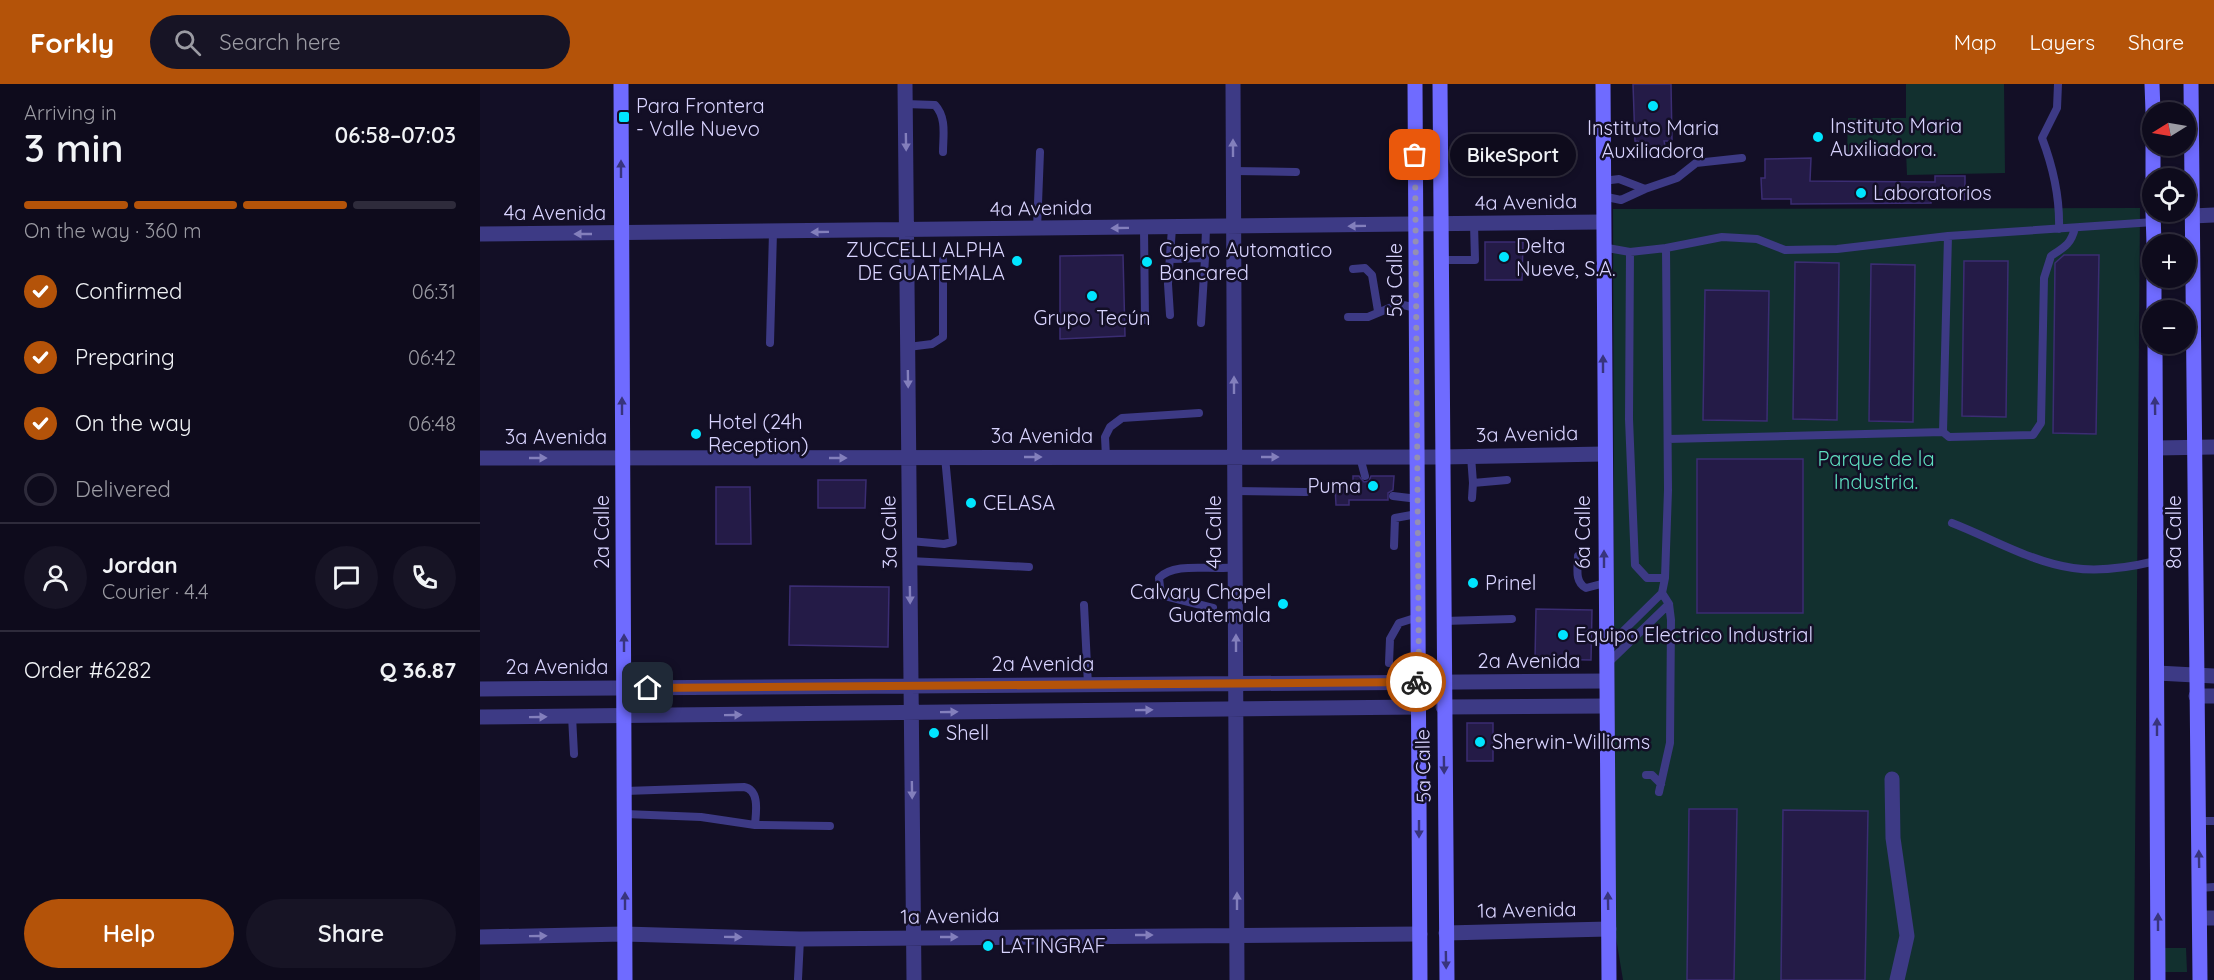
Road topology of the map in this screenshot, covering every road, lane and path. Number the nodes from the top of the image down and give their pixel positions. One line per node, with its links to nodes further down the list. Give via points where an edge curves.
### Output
1 (621, 84): 38 (main road, 2a Calle, one-way to 1)
2 (905, 84): 11 (street, 3a Calle)
3 (1233, 84): 16 (street, 4a Calle, one-way to 3)
4 (1415, 84): 26 (main road, 5a Calle)
5 (1440, 84): 27 (main road, 5a Calle)
6 (1603, 84): 18 (main road, 6a Calle)
7 (2058, 84): 34 (lane, via 2056,108 2042,138 2059,203)
8 (2152, 84): 10 (main road)
9 (2191, 84): 15 (main road, 8a Calle)
10 (2152, 102)
11 (905, 104): 12 (lane, via 935,105 941,111); 35 (street, 3a Calle, one-way to 35)
12 (943, 152)
13 (1040, 152): 33 (lane)
14 (1742, 158): 19 (lane, via 1696,163 1677,178)
15 (2192, 168)
16 (1233, 171): 17 (lane); 28 (street, 4a Calle)
17 (1296, 172)
18 (1602, 189): 19 (lane, via 1619,179); 19 (lane, via 1621,200); 23 (main road, 6a Calle)
19 (1645, 189)
20 (2214, 215): 21 (street)
21 (2196, 216)
22 (2142, 219): 32 (lane)
23 (1602, 222): 25 (street, 4a Avenida); 40 (main road, 6a Calle)
24 (2192, 222): 60 (main road, 8a Calle)
25 (1474, 224): 27 (street, 4a Avenida); 46 (lane, via 1475,260)
26 (1416, 225): 27 (street, 4a Avenida); 28 (street, 4a Avenida, one-way to 28); 48 (main road, 5a Calle)
27 (1441, 225): 46 (main road, 5a Calle)
28 (1233, 227): 31 (street, 4a Avenida); 67 (street, 4a Calle, one-way to 28)
29 (1144, 228): 30 (street, 4a Avenida); 33 (street, 4a Avenida, one-way to 33); 52 (lane)
30 (1172, 228): 31 (street, 4a Avenida); 44 (lane)
31 (1206, 228): 43 (lane)
32 (2075, 228): 34 (lane); 58 (lane, via 2067,248 2051,256 2044,278 2038,429 2033,435 1971,438 1949,437)
33 (1037, 229): 35 (street, 4a Avenida)
34 (2059, 229): 39 (lane)
35 (906, 231): 36 (street, 4a Avenida, one-way to 36); 55 (street, 3a Calle)
36 (773, 232): 38 (street, 4a Avenida); 54 (lane)
37 (480, 234): 38 (street, 4a Avenida, one-way to 37)
38 (621, 234): 72 (main road, 2a Calle, one-way to 38)
39 (1948, 236): 41 (lane, via 1837,249 1785,250 1757,239 1722,237); 58 (lane)
40 (1602, 247): 42 (lane); 63 (main road, 6a Calle, one-way to 40)
41 (1666, 248): 42 (lane); 59 (lane)
42 (1630, 252): 90 (lane, via 1629,419 1635,565 1647,578)
43 (1205, 258): 44 (lane); 53 (lane)
44 (1172, 259): 50 (lane, via 1168,284)
45 (943, 260): 55 (lane, via 943,337 932,345)
46 (1441, 260): 70 (main road, 5a Calle)
47 (1353, 268): 49 (lane, via 1365,268 1372,275)
48 (1416, 308): 49 (lane, via 1400,304); 69 (main road, 5a Calle)
49 (1378, 311): 51 (lane, via 1368,317)
50 (1170, 315)
51 (1348, 317)
52 (1145, 320)
53 (1201, 323)
54 (770, 343)
55 (908, 347): 73 (street, 3a Calle, one-way to 73)
56 (2155, 354): 62 (main road, 8a Calle, one-way to 56)
57 (1199, 413): 66 (lane, via 1122,418 1105,437)
58 (1943, 432): 59 (lane)
59 (1668, 439): 90 (lane)
60 (2194, 447): 61 (street); 62 (street); 103 (main road, 8a Calle)
61 (2214, 447)
62 (2156, 448): 87 (main road, 8a Calle)
63 (1604, 454): 64 (street, 3a Avenida); 91 (main road, 6a Calle, one-way to 63)
64 (1471, 456): 70 (street, 3a Avenida); 76 (lane)
65 (945, 457): 66 (street, 3a Avenida, one-way to 66); 73 (street, 3a Avenida); 83 (lane, via 953,542)
66 (1106, 457): 67 (street, 3a Avenida)
67 (1234, 457): 68 (street, 3a Avenida, one-way to 68); 77 (street, 4a Calle)
68 (1360, 457): 69 (street, 3a Avenida); 74 (lane)
69 (1417, 457): 70 (street, 3a Avenida); 81 (main road, 5a Calle)
70 (1442, 457): 98 (main road, 5a Calle)
71 (480, 458): 72 (street, 3a Avenida, one-way to 72)
72 (623, 458): 73 (street, 3a Avenida, one-way to 73); 111 (main road, 2a Calle, one-way to 72)
73 (909, 458): 83 (street, 3a Calle)
74 (1365, 476)
75 (1507, 480): 76 (lane)
76 (1473, 483): 80 (lane)
77 (1235, 491): 78 (lane); 89 (street, 4a Calle)
78 (1306, 492)
79 (1394, 496): 81 (lane)
80 (1472, 498)
81 (1417, 507): 84 (lane, via 1395,518); 96 (main road, 5a Calle)
82 (1952, 523): 87 (lane, via 2012,549 2074,568 2133,566)
83 (910, 542): 86 (street, 3a Calle)
84 (1394, 546)
85 (1578, 556): 91 (lane, via 1581,585 1586,588)
86 (910, 561): 88 (lane); 110 (street, 3a Calle, one-way to 110)
87 (2156, 561): 102 (main road, 8a Calle)
88 (1029, 567)
89 (1235, 567): 95 (lane, via 1174,570 1159,578 1161,595); 108 (street, 4a Calle, one-way to 89)
90 (1665, 578): 92 (lane)
91 (1605, 584): 99 (main road, 6a Calle)
92 (1662, 593): 93 (lane); 99 (lane)
93 (1669, 604): 101 (lane); 124 (lane, via 1670,743 1660,788 1652,775)
94 (1084, 605): 109 (lane)
95 (1213, 608)
96 (1418, 617): 100 (lane, via 1398,623 1390,639); 106 (main road, 5a Calle)
97 (1512, 619): 98 (lane)
98 (1443, 621): 107 (main road, 5a Calle)
99 (1605, 649): 101 (main road, 6a Calle)
100 (1389, 663)
101 (1605, 665): 105 (main road, 6a Calle)
102 (2157, 673): 103 (street); 150 (main road, 8a Calle, one-way to 102)
103 (2196, 676): 104 (street); 113 (main road, 8a Calle)
104 (2214, 676)
105 (1606, 681): 107 (street, 2a Avenida); 115 (main road, 6a Calle)
106 (1419, 682): 107 (street, 2a Avenida); 108 (street, 2a Avenida); 116 (main road, 5a Calle)
107 (1443, 682): 117 (main road, 5a Calle)
108 (1236, 684): 109 (street, 2a Avenida); 118 (street, 4a Calle)
109 (1088, 685): 110 (street, 2a Avenida)
110 (911, 686): 111 (street, 2a Avenida); 119 (street, 3a Calle)
111 (624, 688): 112 (street, 2a Avenida); 121 (main road, 2a Calle)
112 (480, 689)
113 (2196, 696): 114 (street); 128 (main road, 8a Calle)
114 (2214, 696)
115 (1606, 706): 117 (street); 134 (main road, 6a Calle, one-way to 115)
116 (1419, 707): 118 (street); 137 (main road, 5a Calle, one-way to 137)
117 (1443, 707): 135 (main road, 5a Calle, one-way to 135)
118 (1236, 709): 119 (street, one-way to 118); 138 (street, 4a Calle, one-way to 118)
119 (912, 713): 121 (street, one-way to 119); 140 (street, 3a Calle, one-way to 140)
120 (572, 716): 121 (street); 122 (street, one-way to 120); 123 (lane)
121 (624, 716): 126 (main road, 2a Calle)
122 (480, 717)
123 (574, 754)
124 (1646, 776)
125 (1892, 779): 149 (street, via 1893,838 1907,936)
126 (625, 791): 127 (main road, 2a Calle); 130 (lane, via 749,788 757,809)
127 (625, 814): 130 (lane, via 701,817); 136 (main road, 2a Calle, one-way to 127)
128 (2198, 820): 129 (lane); 132 (main road, 8a Calle, one-way to 128)
129 (2214, 821)
130 (755, 825): 131 (lane)
131 (830, 826)
132 (2207, 888): 133 (main road, 8a Calle)
133 (2207, 918): 151 (main road, 8a Calle)
134 (1609, 929): 135 (street, 1a Avenida); 148 (main road, 6a Calle)
135 (1446, 933): 147 (main road, 5a Calle, one-way to 147)
136 (624, 934): 139 (street, 1a Avenida, one-way to 136); 141 (street, 1a Avenida, one-way to 141); 143 (main road, 2a Calle)
137 (1420, 934): 138 (street, 1a Avenida); 146 (main road, 5a Calle)
138 (1237, 935): 140 (street, 1a Avenida, one-way to 138); 145 (street, 4a Calle)
139 (480, 937)
140 (914, 938): 141 (street, 1a Avenida); 144 (street, 3a Calle)
141 (800, 939): 142 (lane)
142 (798, 979)
143 (625, 980)
144 (914, 980)
145 (1237, 980)
146 (1420, 980)
147 (1447, 980)
148 (1609, 980)
149 (1897, 980)
150 (2158, 980)
151 (2200, 980)

